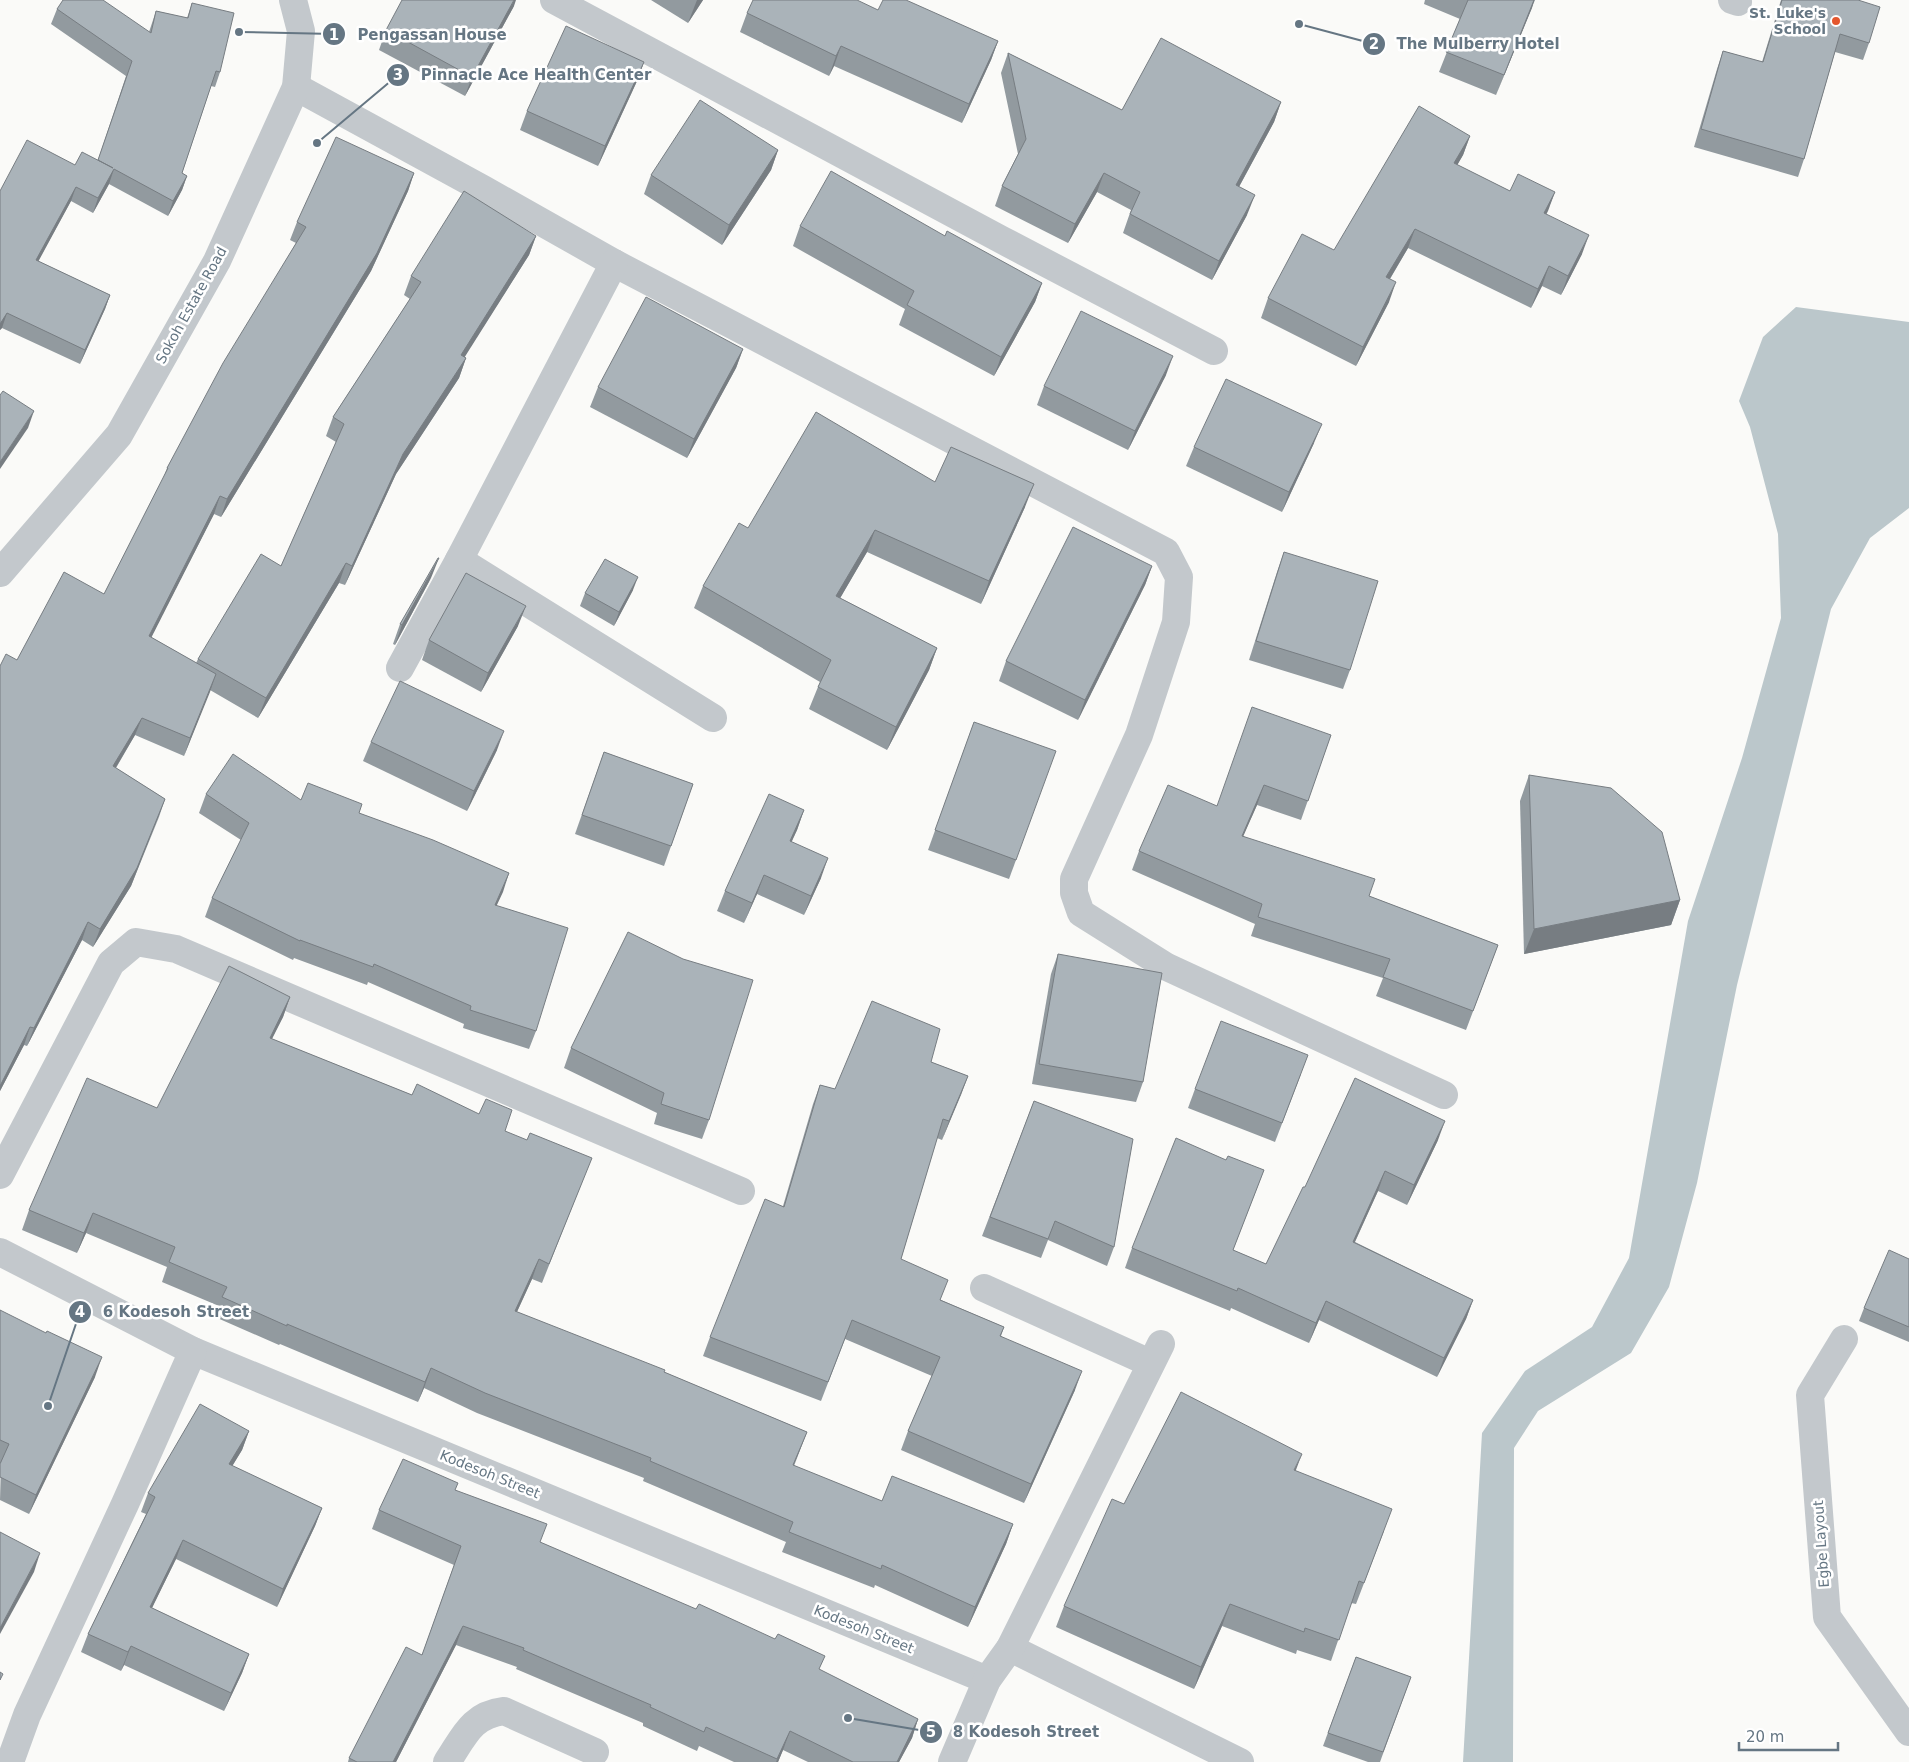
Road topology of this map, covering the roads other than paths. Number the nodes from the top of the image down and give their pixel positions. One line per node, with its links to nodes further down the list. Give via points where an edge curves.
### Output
1 (293, 0): 3 (street, Sokoh Estate Road, via 301,31)
2 (554, 0): 5 (street)
3 (296, 87): 4 (street); 7 (street, Sokoh Estate Road, via 217,261 119,435)
4 (614, 263): 6 (street); 10 (street, via 1166,552 1179,577 1176,622 1139,735 1074,879 1074,893 1081,913 1167,967)
5 (1214, 351)
6 (459, 560): 8 (street); 9 (street)
7 (0, 573)
8 (400, 668)
9 (713, 718)
10 (1444, 1095)
11 (0, 1175): 12 (street, via 111,964 136,942 176,949)
12 (741, 1191)
13 (0, 1252): 16 (street, Kodesoh Street)
14 (984, 1288): 17 (street, via 1156,1354)
15 (1844, 1339): 19 (street, Egbe Layout, via 1810,1395 1827,1618)
16 (193, 1351): 18 (street, Kodesoh Street); 21 (street, via 27,1715)
17 (1010, 1648): 18 (street); 24 (street)
18 (987, 1680): 23 (street)
19 (1909, 1732)
20 (595, 1752): 22 (street, via 504,1711 491,1712 474,1722)
21 (10, 1762)
22 (447, 1762)
23 (952, 1762)
24 (1240, 1762)

